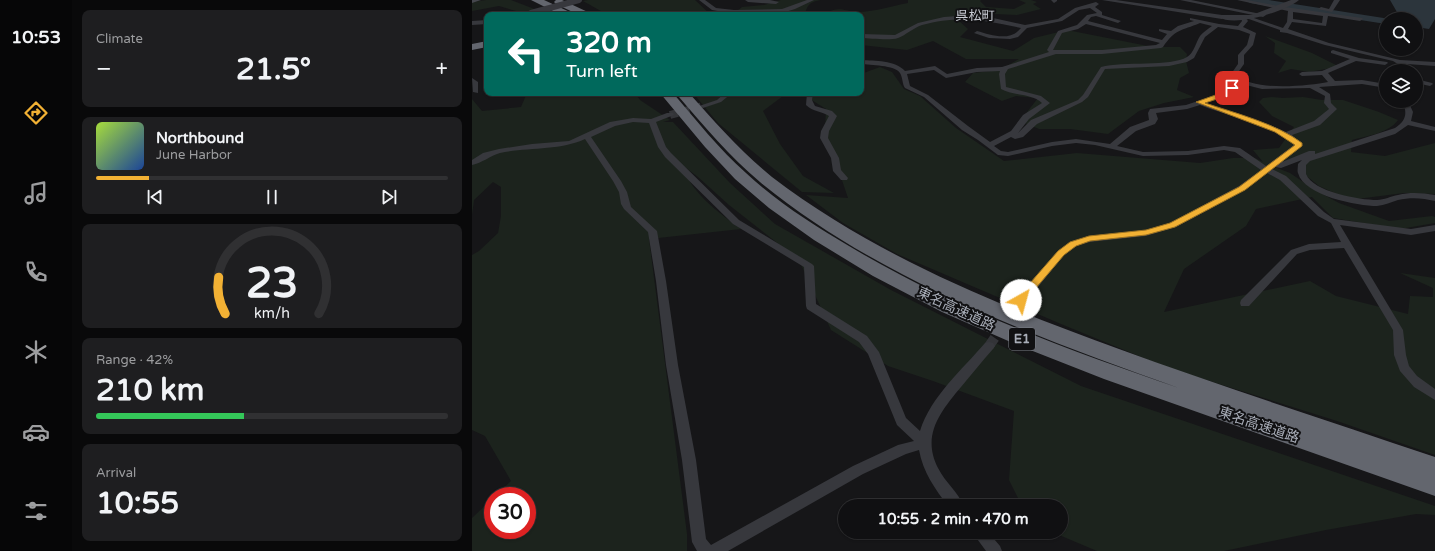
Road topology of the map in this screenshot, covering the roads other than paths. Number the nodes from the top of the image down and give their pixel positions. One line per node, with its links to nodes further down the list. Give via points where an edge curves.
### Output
1 (477, 0): 15 (main road)
2 (524, 0): 21 (highway)
3 (536, 0): 22 (highway)
4 (554, 0): 23 (highway)
5 (579, 0): 20 (street, bridge)
6 (702, 0): 24 (street)
7 (748, 0): 16 (street)
8 (811, 0): 24 (street, via 782,11)
9 (1104, 0): 17 (street); 19 (street)
10 (1183, 0): 27 (street)
11 (1240, 0): 18 (street)
12 (1261, 0): 18 (street)
13 (1296, 0): 18 (street)
14 (1337, 0): 18 (street, via 1330,11)
15 (472, 1)
16 (776, 2)
17 (1092, 6): 26 (street, via 1100,12); 38 (street, via 1077,9 1060,20)
18 (1284, 6): 25 (street); 27 (street); 31 (street)
19 (1183, 11): 28 (street); 33 (street, via 1185,16)
20 (535, 12)
21 (543, 12)
22 (562, 12)
23 (580, 12)
24 (715, 12)
25 (1326, 14): 30 (street); 31 (street, via 1324,24)
26 (1098, 15): 32 (street); 35 (street, via 1089,16)
27 (1263, 15): 29 (street)
28 (1222, 17): 29 (street)
29 (1246, 18): 39 (street); 41 (street)
30 (1360, 19)
31 (1290, 20): 41 (street)
32 (1118, 21)
33 (1199, 21): 37 (street); 43 (street, via 1180,27)
34 (484, 22): 36 (street)
35 (1085, 22): 45 (street); 50 (street, via 1077,28 1060,32 1050,50)
36 (472, 23)
37 (1217, 25): 39 (street); 82 (street, via 1203,36 1188,60 1103,68 1086,96 1080,101 1034,122 1018,136)
38 (1025, 28): 42 (street, via 1007,38); 44 (street, via 972,17 920,24 896,37)
39 (1240, 28): 62 (street, via 1253,33 1250,45 1241,55 1241,64 1234,74)
40 (1161, 30): 43 (street)
41 (1284, 30): 51 (street, via 1282,31 1305,43); 53 (street)
42 (977, 33)
43 (1173, 34): 45 (street)
44 (864, 36)
45 (1164, 42): 50 (street, via 1156,48)
46 (472, 43): 47 (highway)
47 (484, 43)
48 (484, 44): 49 (highway)
49 (472, 46)
50 (1054, 53): 57 (street)
51 (1354, 59): 53 (street); 59 (street)
52 (864, 62): 54 (street)
53 (1400, 63): 55 (street)
54 (877, 64): 56 (street); 58 (street, via 897,68)
55 (1435, 64)
56 (864, 69)
57 (1004, 69): 58 (street, via 977,70 946,76 935,68); 82 (street, via 1003,88 1010,92 1041,98 1046,103 1026,117)
58 (904, 73): 85 (street, via 907,87 926,96)
59 (1324, 73): 60 (street); 64 (street)
60 (1302, 74)
61 (472, 80): 68 (street)
62 (1240, 82): 67 (street, via 1260,87); 74 (street, via 1224,94)
63 (1423, 82): 65 (street)
64 (1333, 83): 66 (street, via 1362,82); 67 (street)
65 (1430, 84)
66 (1379, 85)
67 (1313, 87): 81 (street, via 1328,95 1328,103 1333,109 1318,123)
68 (476, 92)
69 (662, 96): 77 (highway)
70 (668, 96): 77 (highway, 東名高速道路 / E1)
71 (685, 96): 99 (highway, 東名高速道路 / E1, via 719,134 766,179 851,237 914,272 1005,314 1140,366)
72 (725, 96): 75 (street)
73 (809, 96): 89 (street, via 810,105 833,116 824,138 835,158 837,171)
74 (1199, 102): 81 (street); 86 (street, via 1183,108 1153,111 1152,122 1133,130)
75 (703, 106)
76 (1409, 108): 79 (street)
77 (678, 115): 78 (street); 100 (highway, 東名高速道路 / E1, via 740,176 775,205 880,272 949,307 1027,341 1111,373)
78 (652, 121): 83 (street, via 633,120 613,124); 98 (street, via 668,155 736,222 809,266 812,306 863,339 873,352 901,421)
79 (1407, 122): 80 (street); 84 (street, via 1392,132)
80 (1435, 129)
81 (1285, 135): 88 (street, via 1299,145)
82 (1009, 136): 85 (street)
83 (587, 137): 87 (street, via 570,143 499,151); 103 (street, via 617,181 624,204 652,232 689,460 699,542)
84 (1353, 144): 88 (street, via 1345,142); 90 (street, via 1307,159 1301,168 1304,178 1323,191 1352,200 1378,203 1407,196)
85 (990, 146): 86 (street, via 1005,154 1070,141)
86 (1111, 147): 88 (street, via 1149,154 1228,148 1240,152)
87 (472, 163)
88 (1267, 170): 91 (street, via 1283,178 1324,217); 94 (street, via 1242,188 1172,225 1146,233 1089,238 1073,244 1061,253)
89 (844, 178)
90 (1435, 198)
91 (1336, 222): 92 (street, via 1411,232); 93 (street, via 1335,225)
92 (1435, 228)
93 (1347, 245): 95 (street, via 1309,248 1294,252); 97 (street, via 1398,330 1402,363 1414,379)
94 (1021, 300)
95 (1245, 303)
96 (989, 346): 98 (street, via 932,414)
97 (1435, 395)
98 (924, 443): 101 (street, via 931,470); 104 (street, via 903,449 858,470)
99 (1435, 467)
100 (1435, 485)
101 (951, 499)
102 (985, 539): 105 (street)
103 (707, 551)
104 (714, 551)
105 (995, 551)

